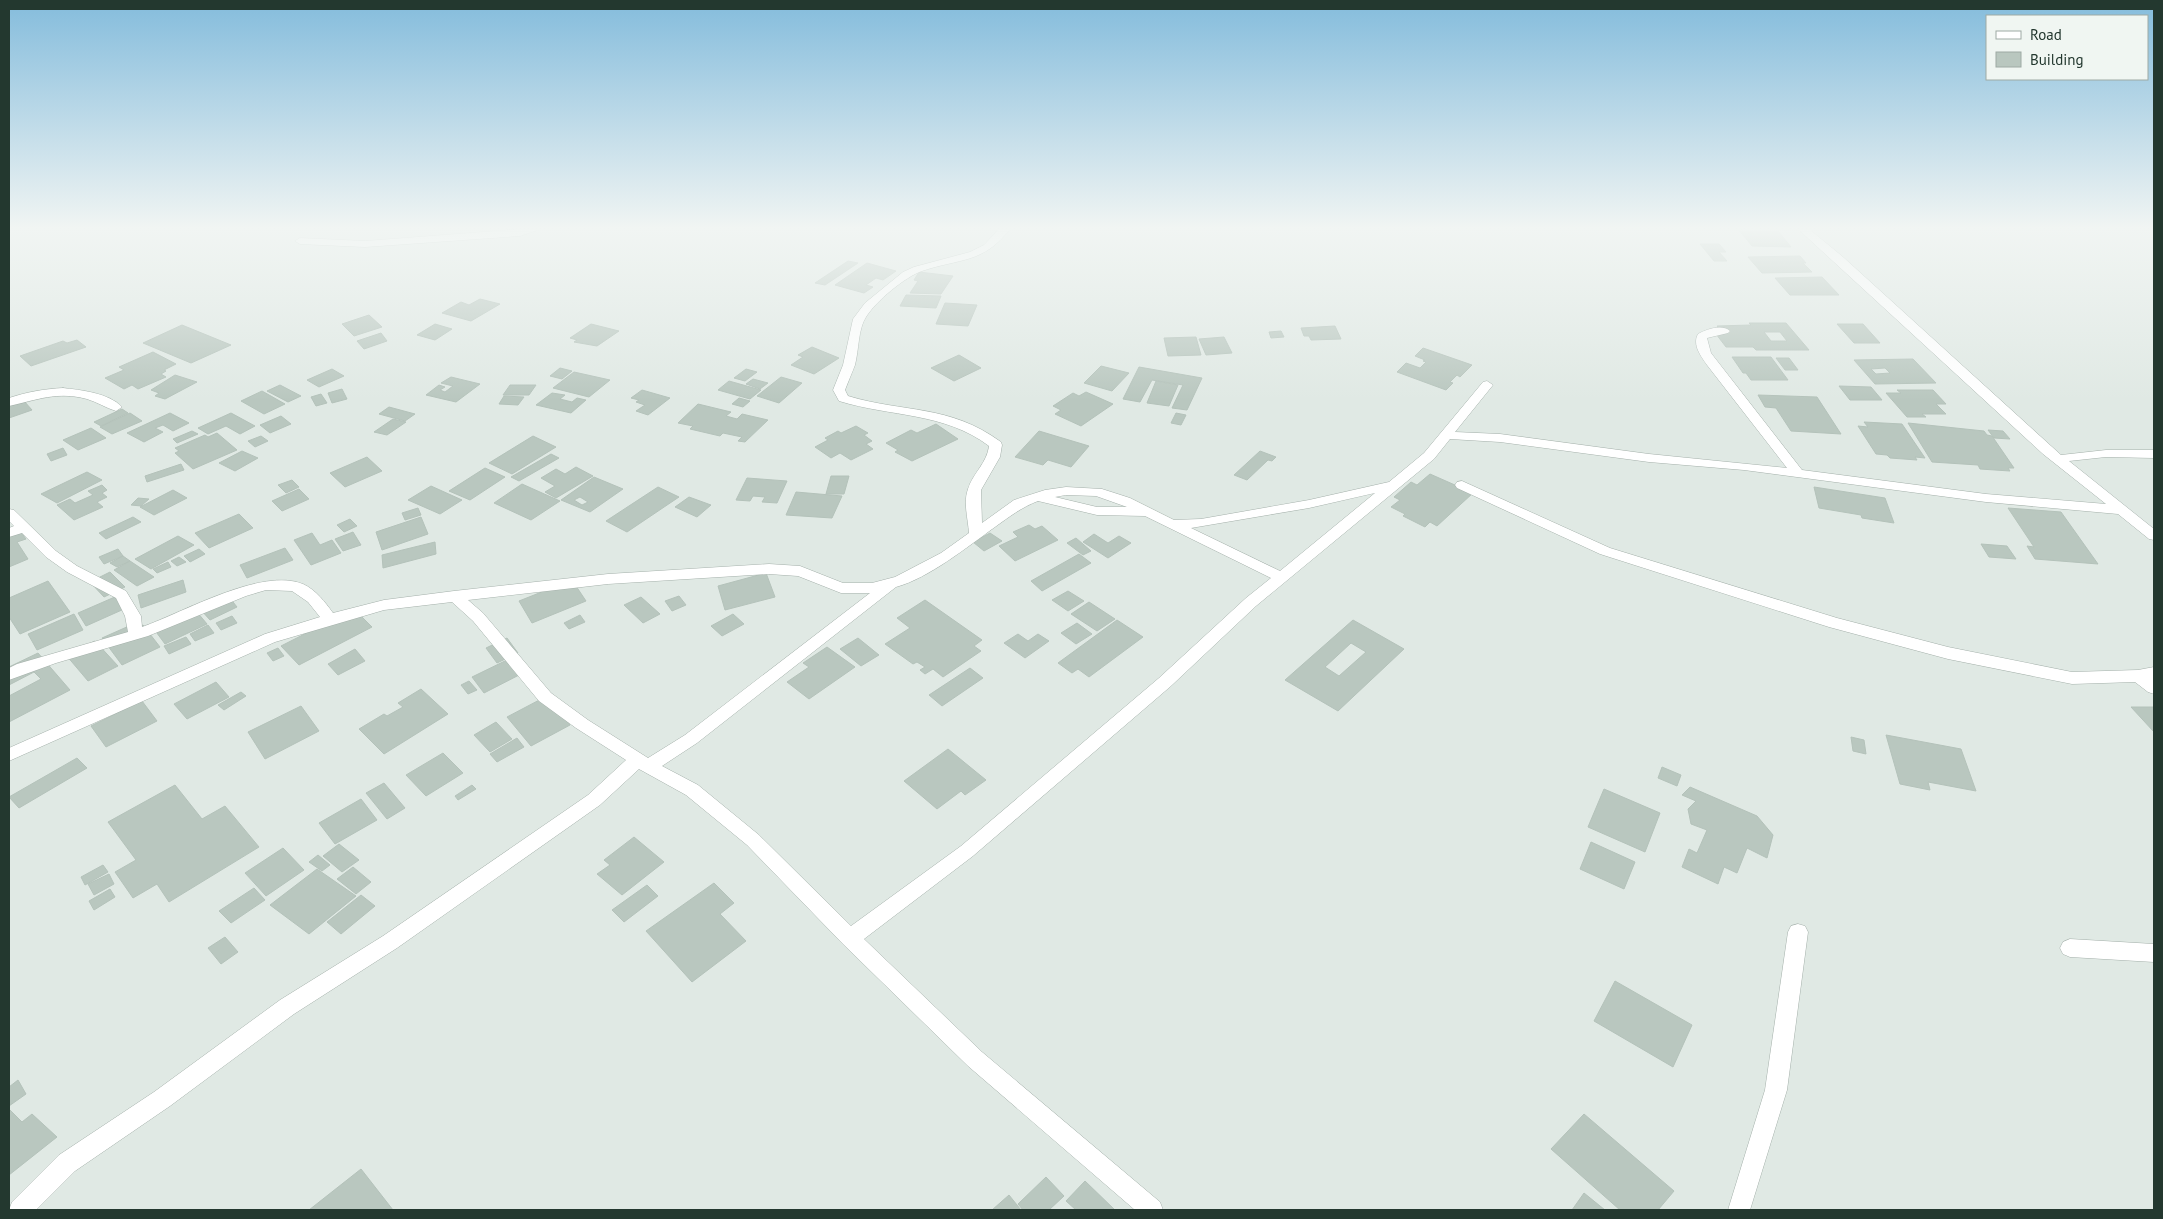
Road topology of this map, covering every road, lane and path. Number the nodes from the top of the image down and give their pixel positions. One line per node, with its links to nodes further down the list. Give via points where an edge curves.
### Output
1 (892, 286): 18 (street, via 869,305 859,319 849,366 839,390 843,398 856,403 936,416 970,428 996,446 996,455 974,490)
2 (1868, 286): 9 (street)
3 (1724, 331): 10 (street, via 1702,336 1702,348)
4 (1487, 385): 7 (street)
5 (9, 402): 6 (street, via 33,394 69,392 106,401)
6 (116, 407)
7 (1445, 435): 10 (street, via 1500,438 1640,457); 12 (street, via 1429,456)
8 (2154, 454): 9 (street, via 2112,452)
9 (2058, 459): 13 (street)
10 (1798, 473): 13 (street, via 1986,498)
11 (1462, 485): 27 (street, via 1605,551 1834,623 1948,653 2072,678)
12 (1391, 486): 15 (street, via 1201,523); 20 (street)
13 (2122, 510): 19 (street)
14 (9, 513): 16 (street)
15 (1172, 524): 18 (street, via 1097,492 1066,491 1019,503); 20 (street)
16 (23, 528): 17 (street); 24 (street, via 72,569 121,595 133,616)
17 (9, 534)
18 (976, 534): 21 (street, via 946,556)
19 (2154, 536)
20 (1281, 577): 32 (street, via 1165,682 967,851)
21 (894, 583): 22 (street, via 872,588 841,588 800,571 769,569 608,579); 30 (street, via 691,739)
22 (454, 596): 23 (street, via 384,605); 30 (street, via 478,617 545,697)
23 (330, 619): 24 (street, via 306,592 290,585 262,586); 29 (street, via 270,638)
24 (136, 634): 26 (street, via 53,657)
25 (2154, 673): 27 (street)
26 (9, 674)
27 (2138, 676): 28 (street)
28 (2154, 688)
29 (9, 755)
30 (643, 762): 32 (street, via 692,790 753,840); 35 (street, via 587,806 390,942 287,1007 162,1099 67,1163)
31 (1798, 932): 37 (street, via 1776,1090)
32 (850, 938): 36 (street, via 981,1064)
33 (2070, 948): 34 (street)
34 (2154, 953)
35 (20, 1210)
36 (1152, 1210)
37 (1739, 1210)

